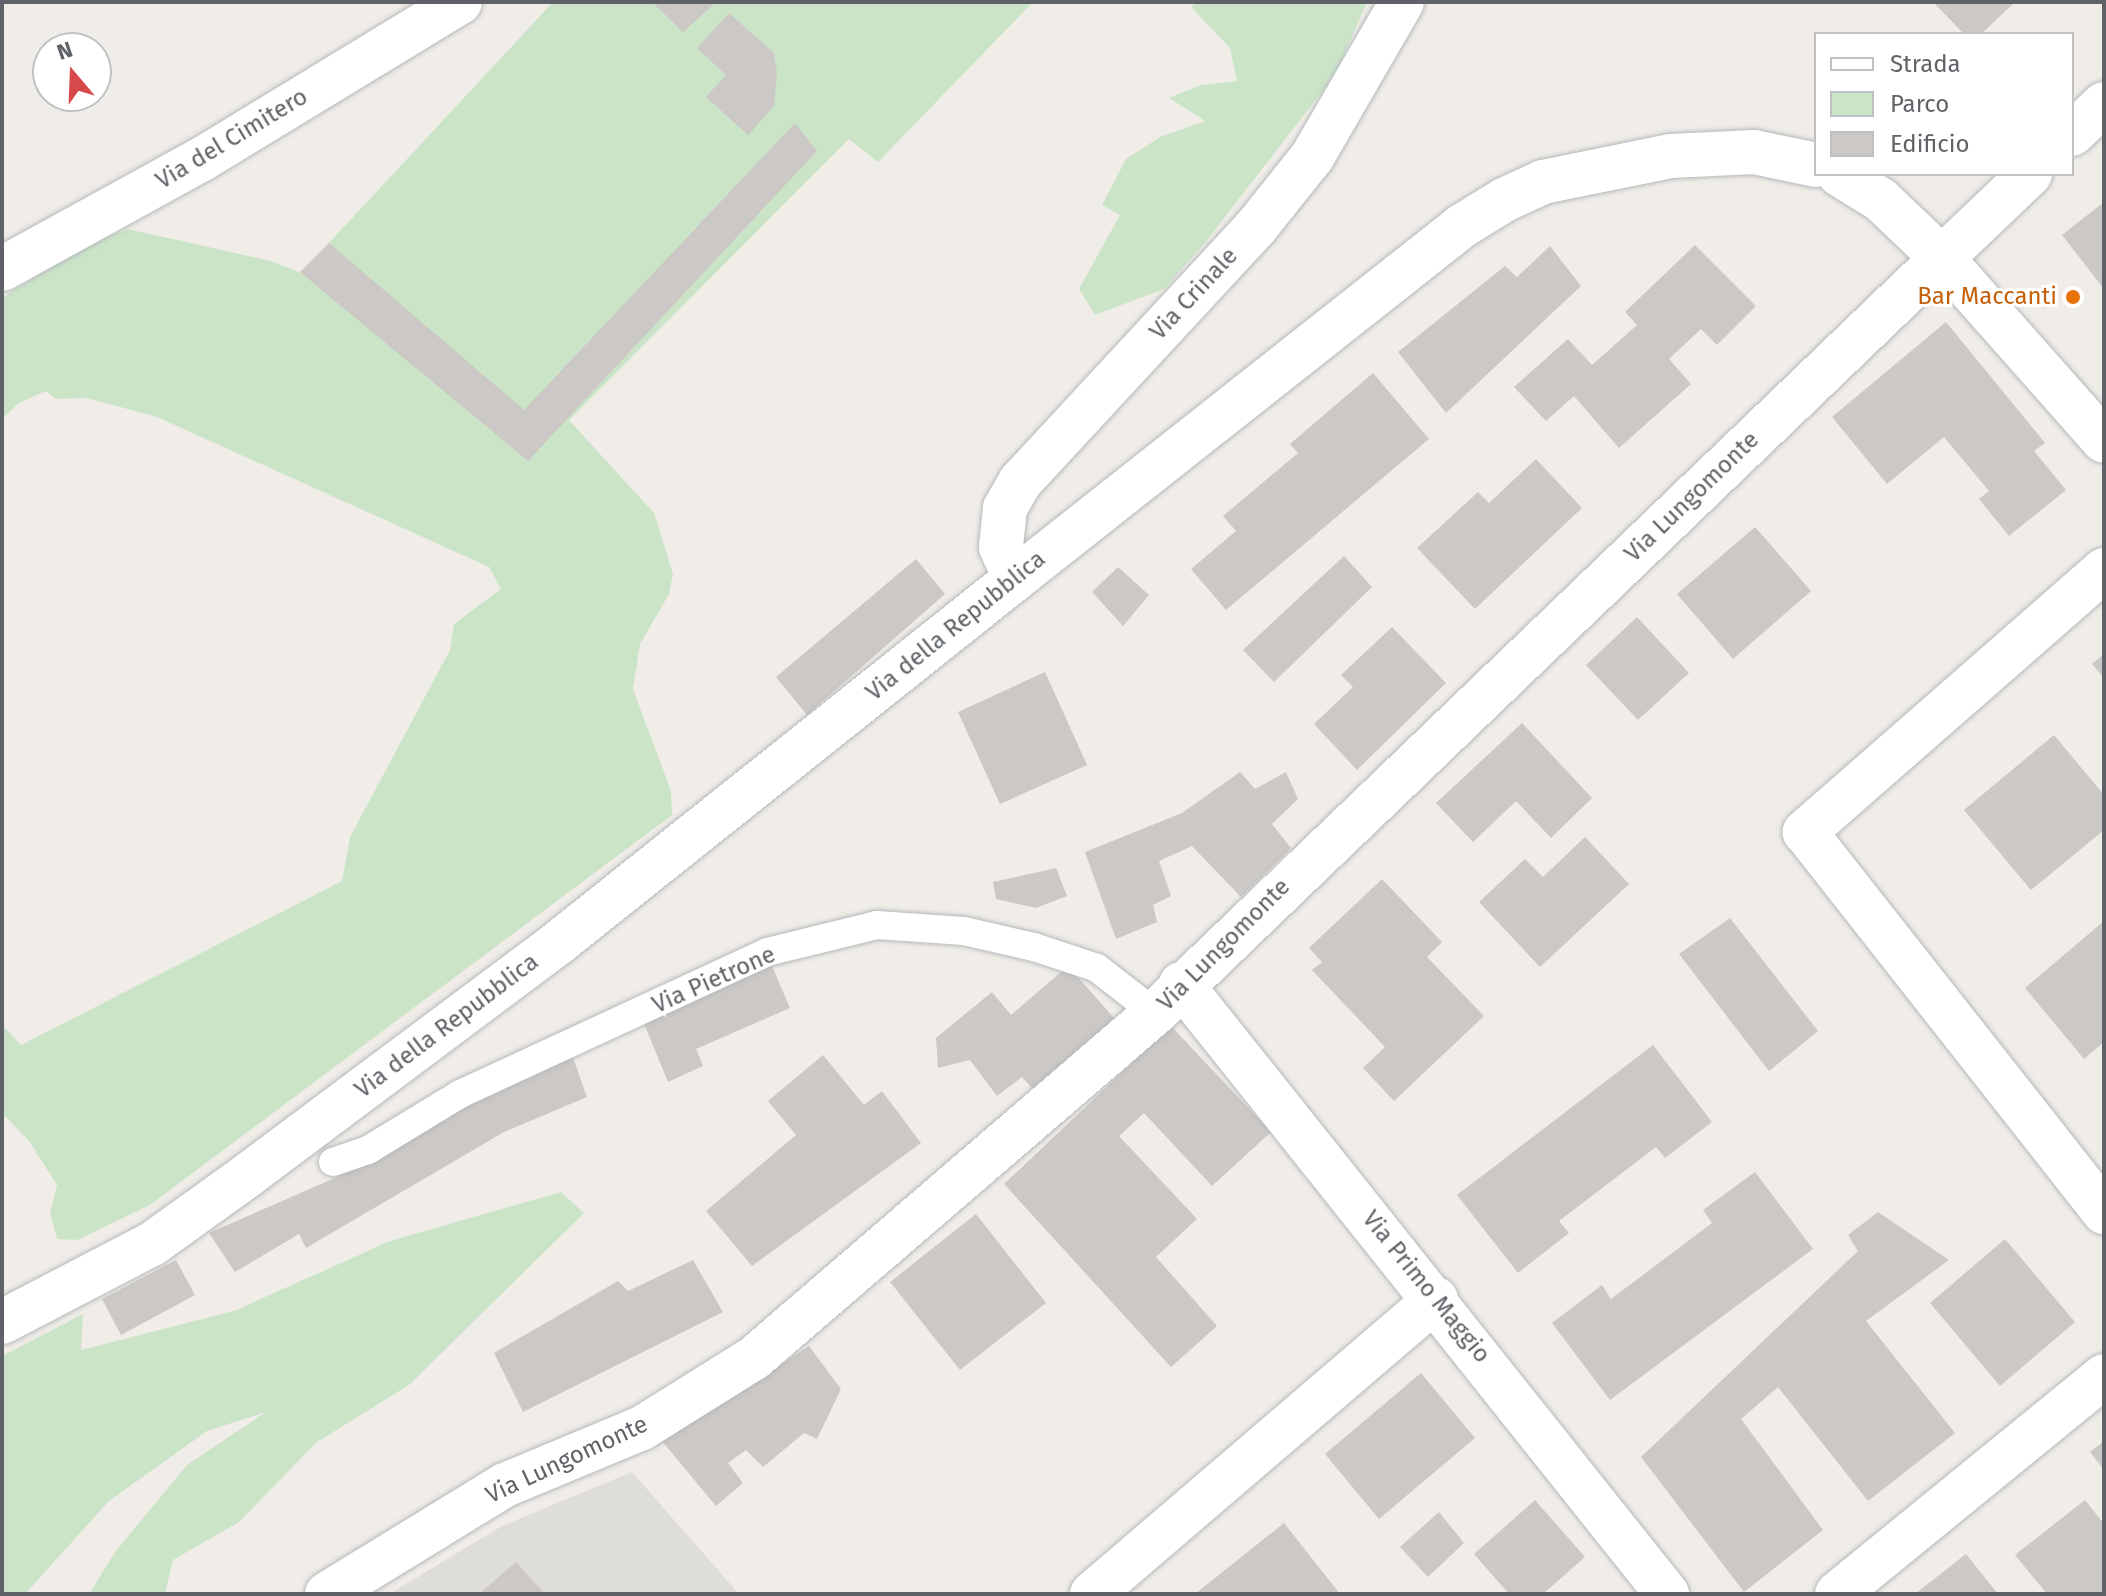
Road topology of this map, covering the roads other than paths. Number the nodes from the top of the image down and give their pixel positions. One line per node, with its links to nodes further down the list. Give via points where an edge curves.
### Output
1 (460, 2): 9 (street, Via del Cimitero, via 202,159)
2 (1402, 2): 12 (street, Via Crinale, via 1356,89 1276,203 1020,482 1005,508 1001,547)
3 (2104, 104): 4 (street)
4 (2074, 132)
5 (1814, 165): 12 (street, Via della Repubblica, via 1754,152 1671,156 1543,182 1504,200 1443,240)
6 (1842, 176): 8 (street, via 1881,200)
7 (2028, 176): 8 (street, Via Lungomonte)
8 (1942, 258): 10 (street); 13 (street, Via Lungomonte)
9 (2, 269)
10 (2104, 441)
11 (2104, 570): 15 (street, via 1805,832)
12 (1015, 579): 16 (street, Via della Repubblica, via 558,943)
13 (1168, 998): 14 (lane, Via Pietrone, via 1034,947 964,931 877,925 767,952 460,1094 368,1150); 18 (street, Via Primo Maggio); 21 (street, Via Lungomonte, via 754,1358 642,1428 505,1485)
14 (333, 1162)
15 (2104, 1212)
16 (152, 1244): 17 (street, Via della Repubblica); 19 (street, Via della Repubblica)
17 (2, 1288)
18 (1436, 1299): 22 (street); 23 (street, Via Primo Maggio)
19 (2, 1322)
20 (2104, 1376): 24 (street)
21 (327, 1594)
22 (1092, 1594)
23 (1667, 1594)
24 (1837, 1594)

